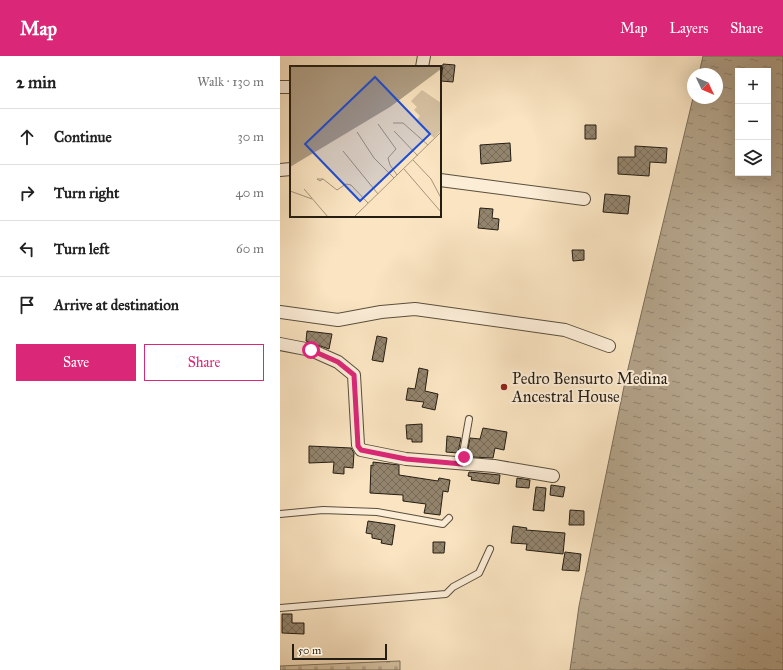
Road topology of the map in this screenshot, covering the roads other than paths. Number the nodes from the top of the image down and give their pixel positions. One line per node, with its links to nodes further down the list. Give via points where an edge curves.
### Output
1 (424, 56): 2 (street)
2 (422, 66)
3 (290, 169): 4 (street)
4 (280, 170)
5 (441, 180): 6 (street)
6 (584, 199)
7 (280, 312): 9 (street, via 338,320 415,309 565,330)
8 (280, 344): 11 (street, via 311,350 338,362 354,375 358,446 361,450 406,459)
9 (609, 346)
10 (470, 419): 11 (lane)
11 (462, 464): 12 (street, via 494,466)
12 (553, 476)
13 (280, 514): 14 (lane, via 323,510 377,512 443,524)
14 (449, 518)
15 (490, 549): 16 (lane, via 479,573 453,587 446,594)
16 (280, 608)

